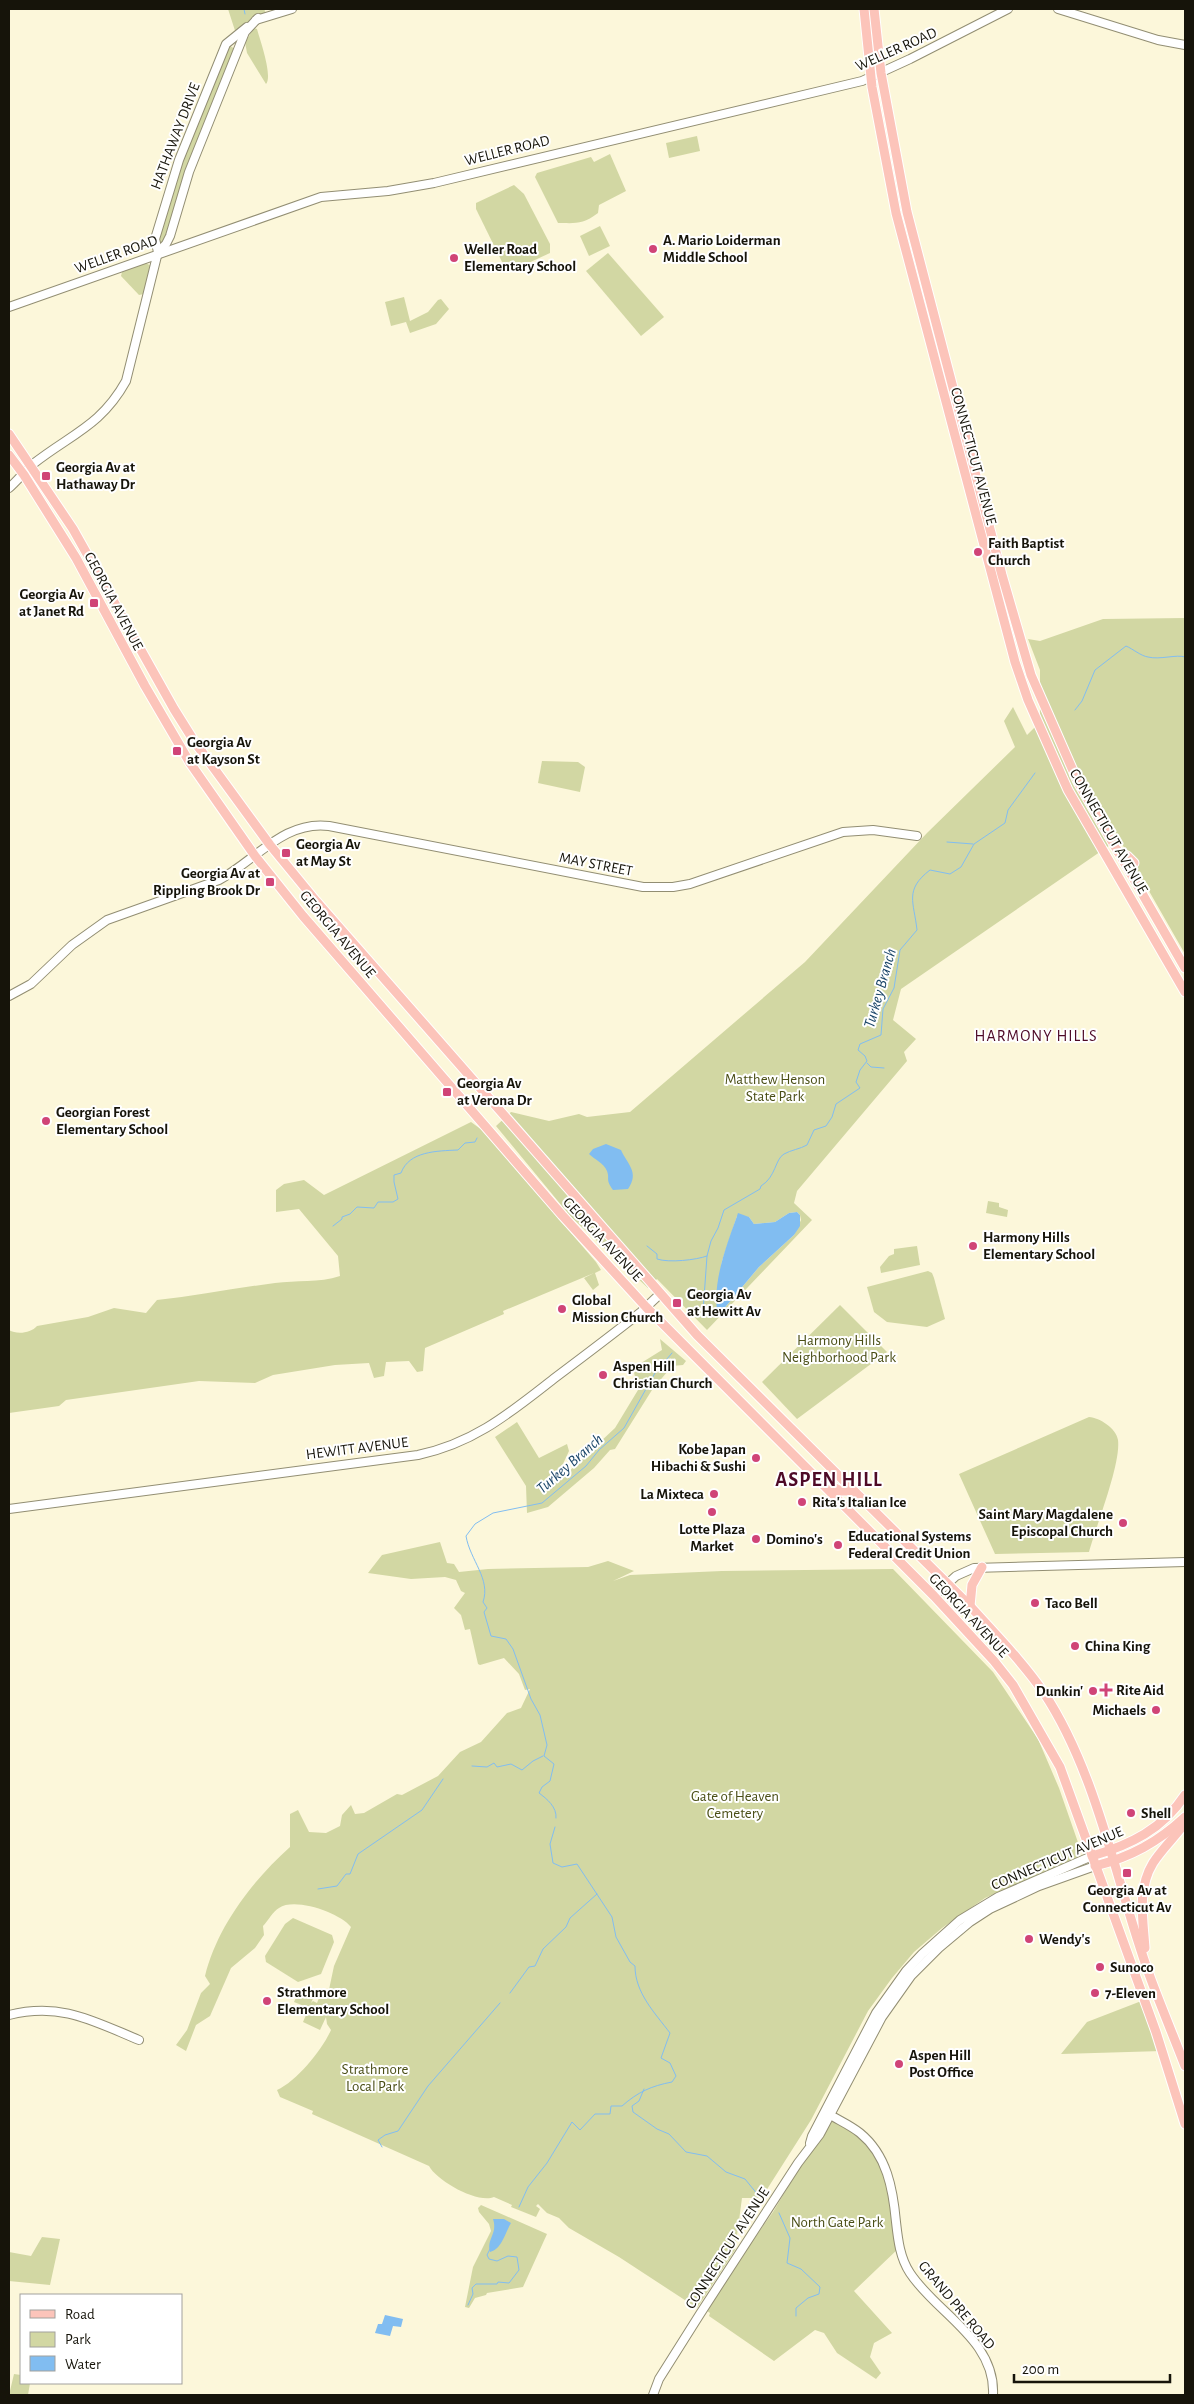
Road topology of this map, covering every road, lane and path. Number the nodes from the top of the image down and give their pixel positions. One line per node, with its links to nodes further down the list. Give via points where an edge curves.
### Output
1 (292, 9): 6 (street)
2 (864, 9): 9 (main road, CONNECTICUT AVENUE)
3 (874, 9): 8 (main road, CONNECTICUT AVENUE)
4 (1008, 9): 8 (street, WELLER ROAD)
5 (1058, 9): 7 (street, via 1158,40)
6 (258, 18): 10 (street, HATHAWAY DRIVE, via 246,32 240,46 186,181 170,236); 10 (street, HATHAWAY DRIVE, via 226,44 168,190 155,239)
7 (1185, 45)
8 (881, 73): 9 (street, WELLER ROAD); 19 (main road, CONNECTICUT AVENUE, via 906,212 1010,604 1041,700 1078,782)
9 (871, 77): 10 (street, WELLER ROAD, via 434,183 321,197); 23 (main road, CONNECTICUT AVENUE, via 896,213 1015,662 1028,700 1068,790)
10 (158, 252): 11 (street, WELLER ROAD); 14 (street, HATHAWAY DRIVE, via 126,380 117,396 98,419)
11 (9, 306)
12 (9, 434): 14 (main road, GEORGIA AVENUE)
13 (9, 455): 15 (main road, GEORGIA AVENUE)
14 (31, 466): 15 (street, HATHAWAY DRIVE); 18 (main road, GEORGIA AVENUE, via 73,528 174,709)
15 (24, 475): 16 (street, HATHAWAY DRIVE); 20 (main road, GEORGIA AVENUE, via 76,558 190,763)
16 (9, 488)
17 (917, 836): 18 (street, MAY STREET, via 873,830 843,832 673,887 643,887 319,825 302,826)
18 (270, 845): 20 (street, MAY STREET); 27 (main road, GEORGIA AVENUE)
19 (1116, 849): 21 (main road); 22 (main road, CONNECTICUT AVENUE)
20 (255, 856): 26 (street, MAY STREET, via 219,880 107,920 72,945 32,984); 28 (main road, GEORGIA AVENUE, via 487,1129)
21 (1134, 863)
22 (1142, 894): 23 (main road); 24 (main road, CONNECTICUT AVENUE)
23 (1133, 899): 25 (main road, CONNECTICUT AVENUE)
24 (1185, 968)
25 (1185, 992)
26 (9, 996)
27 (660, 1294): 28 (street, HEWITT AVENUE); 30 (main road, GEORGIA AVENUE)
28 (646, 1307): 29 (main road, GEORGIA AVENUE); 32 (street, HEWITT AVENUE, via 503,1419 478,1435 439,1450)
29 (798, 1460): 30 (main road, via 804,1461 836,1490); 31 (main road, GEORGIA AVENUE)
30 (854, 1491): 33 (main road, GEORGIA AVENUE)
31 (838, 1500): 33 (main road, via 855,1500 878,1520); 37 (main road, GEORGIA AVENUE)
32 (9, 1509)
33 (886, 1522): 36 (main road, GEORGIA AVENUE)
34 (1185, 1562): 35 (street)
35 (982, 1567): 36 (street, via 964,1572); 38 (main road, via 972,1585)
36 (948, 1584): 37 (street); 38 (main road, GEORGIA AVENUE)
37 (934, 1596): 43 (main road, GEORGIA AVENUE, via 1013,1685 1060,1766)
38 (970, 1606): 42 (main road, GEORGIA AVENUE, via 1044,1693 1082,1771)
39 (1185, 1795): 42 (main road, CONNECTICUT AVENUE, via 1160,1824 1139,1839)
40 (1185, 1817): 44 (main road, CONNECTICUT AVENUE, via 1153,1844)
41 (1185, 1823): 46 (main road, via 1154,1862 1145,1881 1142,1904)
42 (1110, 1850): 43 (main road, CONNECTICUT AVENUE); 44 (main road, GEORGIA AVENUE)
43 (1092, 1856): 45 (main road, GEORGIA AVENUE); 50 (street, CONNECTICUT AVENUE, via 1010,1890 940,1936 906,1971 876,2013)
44 (1114, 1861): 45 (main road, CONNECTICUT AVENUE); 46 (main road, GEORGIA AVENUE)
45 (1096, 1866): 50 (street, CONNECTICUT AVENUE, via 1039,1886 990,1909 939,1948 911,1976 882,2017); 51 (main road, GEORGIA AVENUE, via 1156,2032)
46 (1146, 1963): 49 (main road, GEORGIA AVENUE)
47 (9, 2015): 48 (street, via 39,2010 68,2013)
48 (139, 2040)
49 (1185, 2066)
50 (828, 2113): 52 (street, CONNECTICUT AVENUE, via 667,2367); 53 (street, GRAND PRE ROAD, via 861,2134 877,2152 892,2186 905,2264 916,2281 982,2351 991,2374)
51 (1185, 2124)
52 (654, 2393)
53 (992, 2395)

